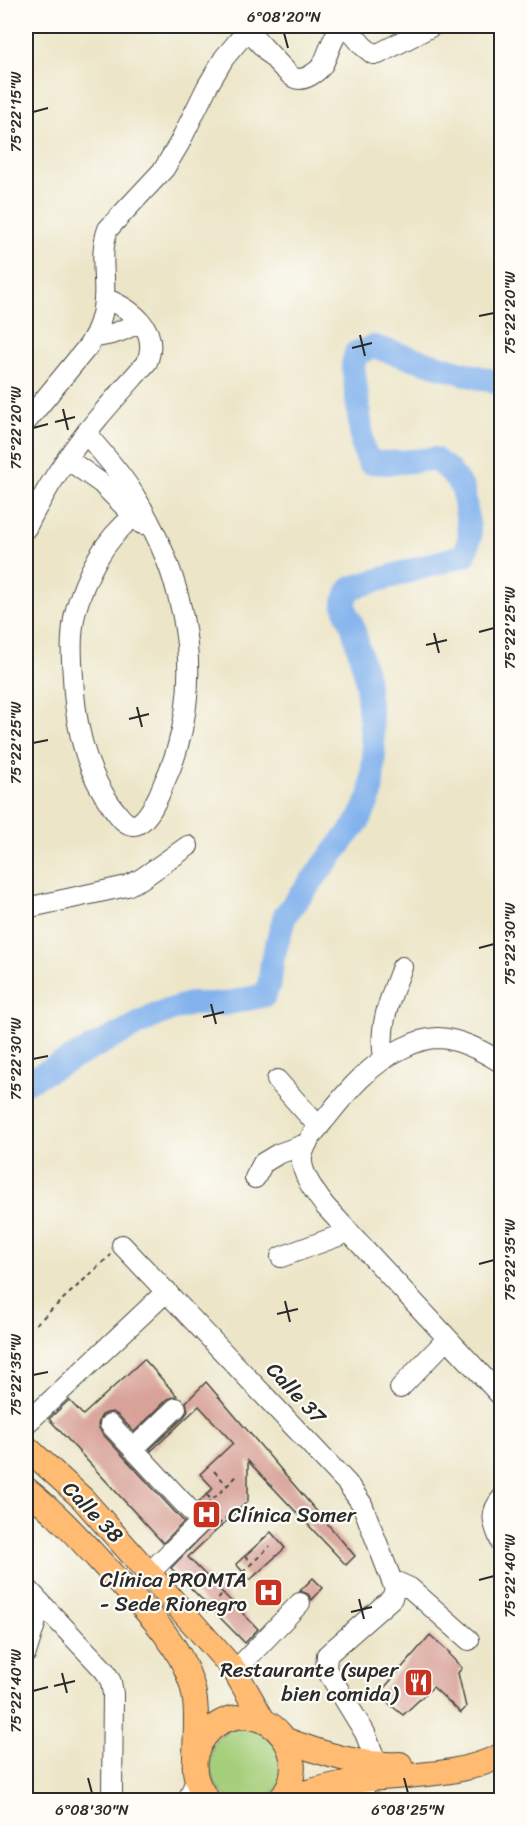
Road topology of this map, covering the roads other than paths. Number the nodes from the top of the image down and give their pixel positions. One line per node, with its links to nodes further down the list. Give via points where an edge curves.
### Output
1 (344, 26): 2 (street, via 363,46 378,54); 3 (street, via 336,32 322,66 302,79 287,72)
2 (432, 26)
3 (250, 28): 4 (street, via 224,58 164,169 108,229 102,255)
4 (104, 298): 5 (street, via 118,303); 6 (street)
5 (140, 321): 6 (street, via 110,336); 8 (street, via 151,342 147,362)
6 (94, 337): 7 (street)
7 (26, 422)
8 (86, 433): 9 (street); 10 (street, via 129,488)
9 (67, 459): 10 (street); 11 (street)
10 (139, 513): 10 (street, via 173,575 188,648 187,707 177,750 160,794 143,821 136,825 122,820 102,794 86,756 77,724 70,644 78,602 96,560 113,536)
11 (26, 528)
12 (188, 846): 13 (street, via 127,886)
13 (26, 908)
14 (402, 967): 15 (street, via 383,1028)
15 (384, 1057): 16 (street, via 415,1042 438,1038 469,1045); 18 (street, via 352,1085)
16 (501, 1063)
17 (277, 1080): 18 (street)
18 (319, 1127): 19 (street)
19 (306, 1144): 20 (street, via 262,1163); 21 (street, via 302,1160 308,1181)
20 (255, 1178)
21 (349, 1232): 23 (street); 25 (street)
22 (122, 1245): 24 (street, Calle 37)
23 (281, 1257)
24 (166, 1291): 29 (street); 38 (street, Calle 37, via 347,1483 362,1503)
25 (447, 1339): 26 (street); 27 (street)
26 (400, 1388)
27 (501, 1398)
28 (176, 1408): 32 (street)
29 (26, 1424)
30 (110, 1424): 32 (street)
31 (27, 1448): 36 (main road, Calle 38, via 83,1499)
32 (133, 1449): 36 (street, via 201,1522)
33 (33, 1495): 49 (main road, Calle 38, via 154,1620 186,1667 195,1695)
34 (501, 1498): 35 (street, via 492,1519)
35 (501, 1545)
36 (149, 1573): 43 (main road, Calle 38)
37 (26, 1587): 40 (street)
38 (392, 1589): 41 (street, via 411,1588); 48 (street, via 327,1655 326,1669 365,1733)
39 (300, 1603): 43 (street)
40 (41, 1605): 42 (street); 51 (street, via 111,1682)
41 (469, 1640)
42 (26, 1653)
43 (235, 1671): 44 (main road, Calle 38)
44 (262, 1720): 45 (main road); 49 (main road, via 238,1717 214,1726 198,1747)
45 (286, 1740): 48 (main road, via 360,1762); 52 (main road, via 293,1773)
46 (501, 1740): 48 (main road, via 485,1748 433,1760 396,1764)
47 (501, 1755): 48 (main road, via 463,1768)
48 (368, 1781): 50 (main road)
49 (197, 1785)
50 (337, 1793): 52 (main road)
51 (109, 1799)
52 (281, 1800)

